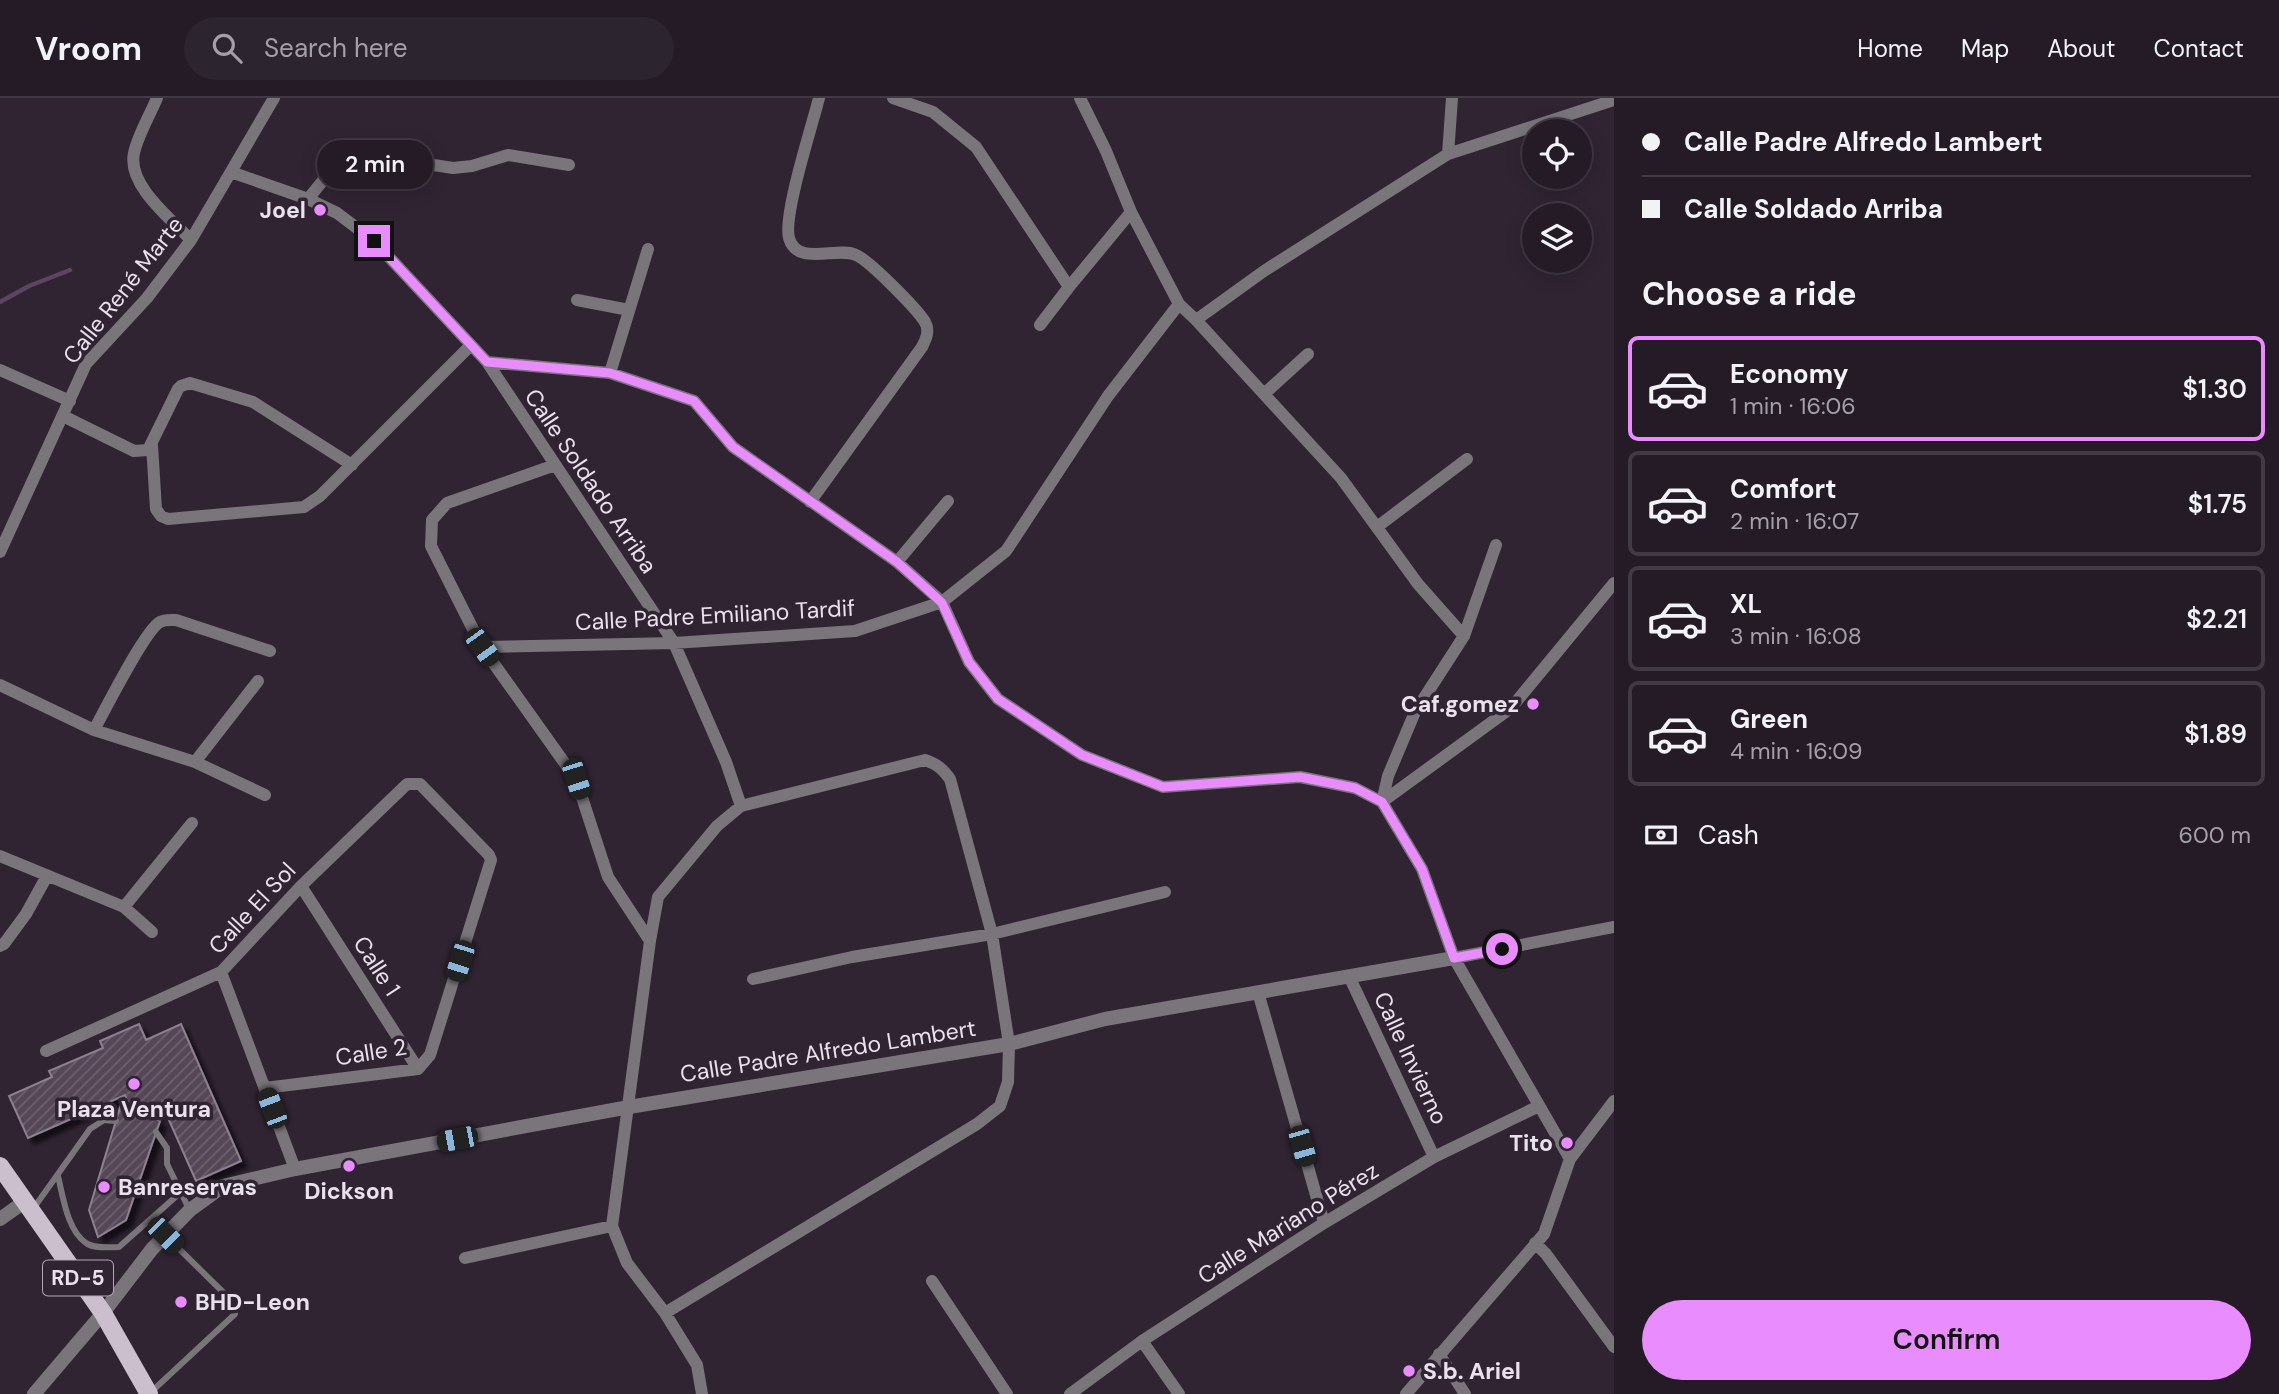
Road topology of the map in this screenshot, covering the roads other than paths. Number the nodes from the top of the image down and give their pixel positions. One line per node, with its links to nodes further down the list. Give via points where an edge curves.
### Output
1 (157, 98): 13 (street, via 134,152 133,169 139,183)
2 (274, 98): 10 (street, Calle René Marte)
3 (819, 98): 34 (street, via 788,219 789,240 799,251 817,255 840,251 857,255 891,285 925,323 928,334)
4 (893, 98): 15 (street, via 933,112 976,146)
5 (1080, 98): 12 (street)
6 (1452, 98): 8 (street)
7 (1614, 100): 8 (street)
8 (1448, 154): 19 (street, via 1264,271)
9 (569, 165): 11 (street, via 508,155 453,168 356,151 338,162)
10 (231, 172): 11 (street, Calle Soldado Arriba); 13 (street, Calle René Marte)
11 (308, 199): 21 (street, Calle Soldado Arriba, via 337,213 374,241)
12 (1131, 212): 15 (street); 17 (street)
13 (191, 240): 27 (street, Calle René Marte, via 147,299 86,364)
14 (648, 249): 18 (street)
15 (1069, 287): 20 (street)
16 (577, 300): 18 (street)
17 (1179, 304): 19 (street); 40 (street, Calle Padre Emiliano Tardif, via 1108,396 1006,551)
18 (629, 310): 25 (street)
19 (1196, 320): 26 (street)
20 (1040, 326)
21 (471, 345): 23 (street, Calle Soldado Arriba); 31 (street)
22 (1308, 354): 26 (street)
23 (487, 362): 25 (street); 32 (street, Calle Soldado Arriba)
24 (0, 370): 27 (street)
25 (610, 373): 34 (street, via 694,401 733,447)
26 (1264, 394): 35 (street, via 1341,478)
27 (70, 401): 28 (street, Calle René Marte)
28 (63, 416): 29 (street, via 134,451); 37 (street, Calle René Marte)
29 (152, 445): 31 (street, via 178,389 190,383 253,402); 31 (street, via 156,509 168,519 304,507)
30 (1467, 459): 35 (street)
31 (352, 465)
32 (555, 465): 42 (street, Calle Soldado Arriba); 43 (street, via 447,503 432,520 431,546)
33 (948, 501): 38 (street)
34 (810, 502): 38 (street)
35 (1377, 527): 41 (street, via 1418,584)
36 (1496, 545): 41 (street)
37 (0, 552)
38 (897, 562): 40 (street)
39 (1614, 583): 50 (street, via 1511,708)
40 (942, 603): 42 (street, Calle Padre Emiliano Tardif, via 855,631); 50 (street, via 969,662 998,699 1082,755 1163,787 1300,777 1355,788)
41 (1464, 636): 50 (street, via 1415,712)
42 (674, 643): 43 (street, Calle Padre Emiliano Tardif); 51 (street, Calle Soldado Arriba)
43 (482, 647): 62 (street, via 576,779 608,877)
44 (270, 651): 47 (street, via 176,620 159,622)
45 (258, 681): 48 (street)
46 (0, 685): 47 (street)
47 (94, 730): 48 (street)
48 (195, 762): 49 (street)
49 (265, 795)
50 (1382, 802): 64 (street, via 1422,869)
51 (741, 806): 61 (street, via 925,760 936,764 950,779); 62 (street, via 718,826 658,897)
52 (456, 819): 56 (street, Calle El Sol, via 420,784 407,784); 71 (street, Calle 2, via 489,855 490,867 430,1055)
53 (192, 823): 58 (street)
54 (0, 856): 55 (street)
55 (47, 876): 58 (street); 63 (street, via 26,914)
56 (301, 886): 65 (street, Calle El Sol); 71 (street, Calle 1)
57 (1164, 892): 61 (street)
58 (124, 907): 60 (street)
59 (1614, 928): 64 (street, Calle Padre Alfredo Lambert)
60 (152, 932)
61 (992, 934): 67 (street); 69 (street)
62 (650, 942): 75 (street)
63 (0, 946)
64 (1454, 958): 66 (street, Calle Padre Alfredo Lambert); 74 (street)
65 (221, 972): 70 (street, Calle El Sol); 72 (street)
66 (1349, 976): 68 (street, Calle Padre Alfredo Lambert); 78 (street, Calle Invierno)
67 (754, 979)
68 (1258, 992): 69 (street, Calle Padre Alfredo Lambert, via 1105,1019); 87 (street)
69 (1009, 1044): 75 (street, Calle Padre Alfredo Lambert); 94 (street, via 1008,1082 1000,1106 977,1124)
70 (46, 1051)
71 (418, 1069): 72 (street, Calle 2)
72 (265, 1088): 81 (street)
73 (1614, 1101): 79 (street)
74 (1539, 1106): 78 (street, Calle Mariano Pérez); 79 (street)
75 (629, 1107): 81 (street, Calle Padre Alfredo Lambert); 88 (street)
76 (116, 1121): 82 (lane, via 104,1120 90,1129)
77 (156, 1132): 83 (lane, via 167,1148 167,1164)
78 (1434, 1157): 87 (street, Calle Mariano Pérez)
79 (1570, 1159): 90 (street, via 1544,1234)
80 (0, 1166): 84 (main road, RD-5)
81 (295, 1169): 85 (street, Calle Padre Alfredo Lambert, via 223,1186)
82 (58, 1176): 83 (lane, via 74,1228 86,1243 98,1247 119,1247); 84 (lane)
83 (180, 1193): 85 (lane)
84 (28, 1206): 86 (street); 93 (main road, RD-5)
85 (190, 1210): 89 (street, Calle Padre Alfredo Lambert)
86 (0, 1219)
87 (1324, 1223): 95 (street, Calle Mariano Pérez)
88 (612, 1226): 91 (street); 94 (street, via 627,1263)
89 (165, 1235): 93 (street, Calle Padre Alfredo Lambert); 99 (lane, via 228,1297 235,1314)
90 (1535, 1243): 96 (street); 97 (street)
91 (465, 1258)
92 (932, 1281): 101 (street)
93 (103, 1313): 98 (street, Calle Padre Alfredo Lambert); 99 (main road, RD-5)
94 (665, 1313): 100 (street, via 696,1365)
95 (1142, 1341): 102 (street, Calle Mariano Pérez); 103 (street)
96 (1614, 1347)
97 (1439, 1354): 104 (street); 105 (street)
98 (34, 1394)
99 (149, 1394)
100 (702, 1394)
101 (1007, 1394)
102 (1070, 1394)
103 (1179, 1394)
104 (1406, 1394)
105 (1465, 1394)

